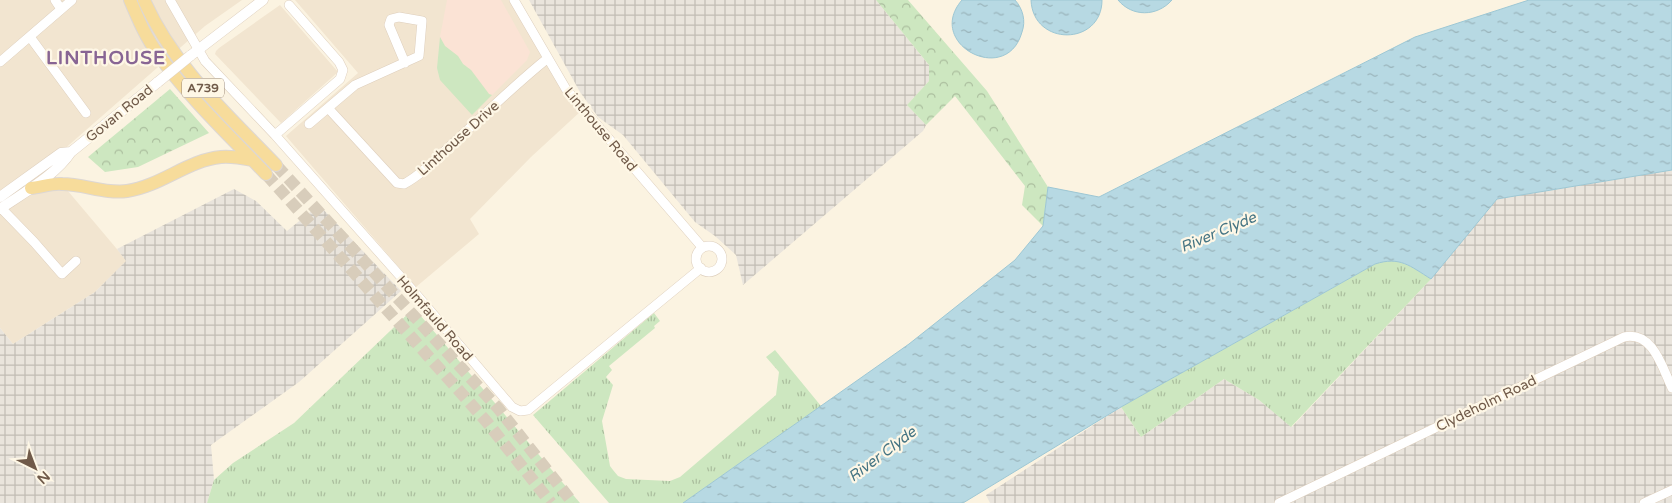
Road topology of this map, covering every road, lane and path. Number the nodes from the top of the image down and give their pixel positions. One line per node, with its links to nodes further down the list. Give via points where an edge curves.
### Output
1 (55, 0): 9 (street)
2 (72, 0): 9 (street)
3 (130, 0): 20 (main road, A739, via 158,55)
4 (144, 0): 21 (main road, A739, via 159,29 190,74)
5 (170, 0): 11 (street, Holmfauld Road, via 194,39)
6 (263, 0): 11 (street, Govan Road)
7 (514, 0): 12 (street, Linthouse Road)
8 (289, 5): 18 (street, via 343,70 340,79)
9 (61, 9): 10 (street)
10 (30, 37): 13 (street); 16 (street)
11 (194, 53): 18 (street, Holmfauld Road); 19 (street, Govan Road, bridge)
12 (548, 58): 15 (street, Linthouse Drive, via 404,184 397,183); 26 (street, Linthouse Road, via 566,89)
13 (0, 62)
14 (405, 63): 14 (street, via 389,25 391,19 399,16 422,21 419,56); 15 (street, via 355,85)
15 (328, 108): 17 (street)
16 (86, 113)
17 (309, 124)
18 (276, 135): 28 (street, Holmfauld Road, via 512,407 520,412 528,410)
19 (70, 152): 23 (street, Govan Road, via 66,160); 24 (street, Govan Road, via 61,153)
20 (252, 160): 22 (main road, A739); 23 (main road, via 220,157 127,191 61,183)
21 (276, 165)
22 (266, 174)
23 (32, 188): 25 (street, Govan Road)
24 (0, 197)
25 (0, 208): 27 (street, via 62,274)
26 (702, 248): 28 (street, via 696,259); 28 (street, Linthouse Road, via 717,248 722,260 714,271)
27 (76, 261)
28 (701, 268)
29 (1672, 388): 31 (street, Clydeholm Road, via 1651,345 1636,336 1624,337)
30 (1672, 490): 32 (street)
31 (1279, 503)
32 (1644, 503)

